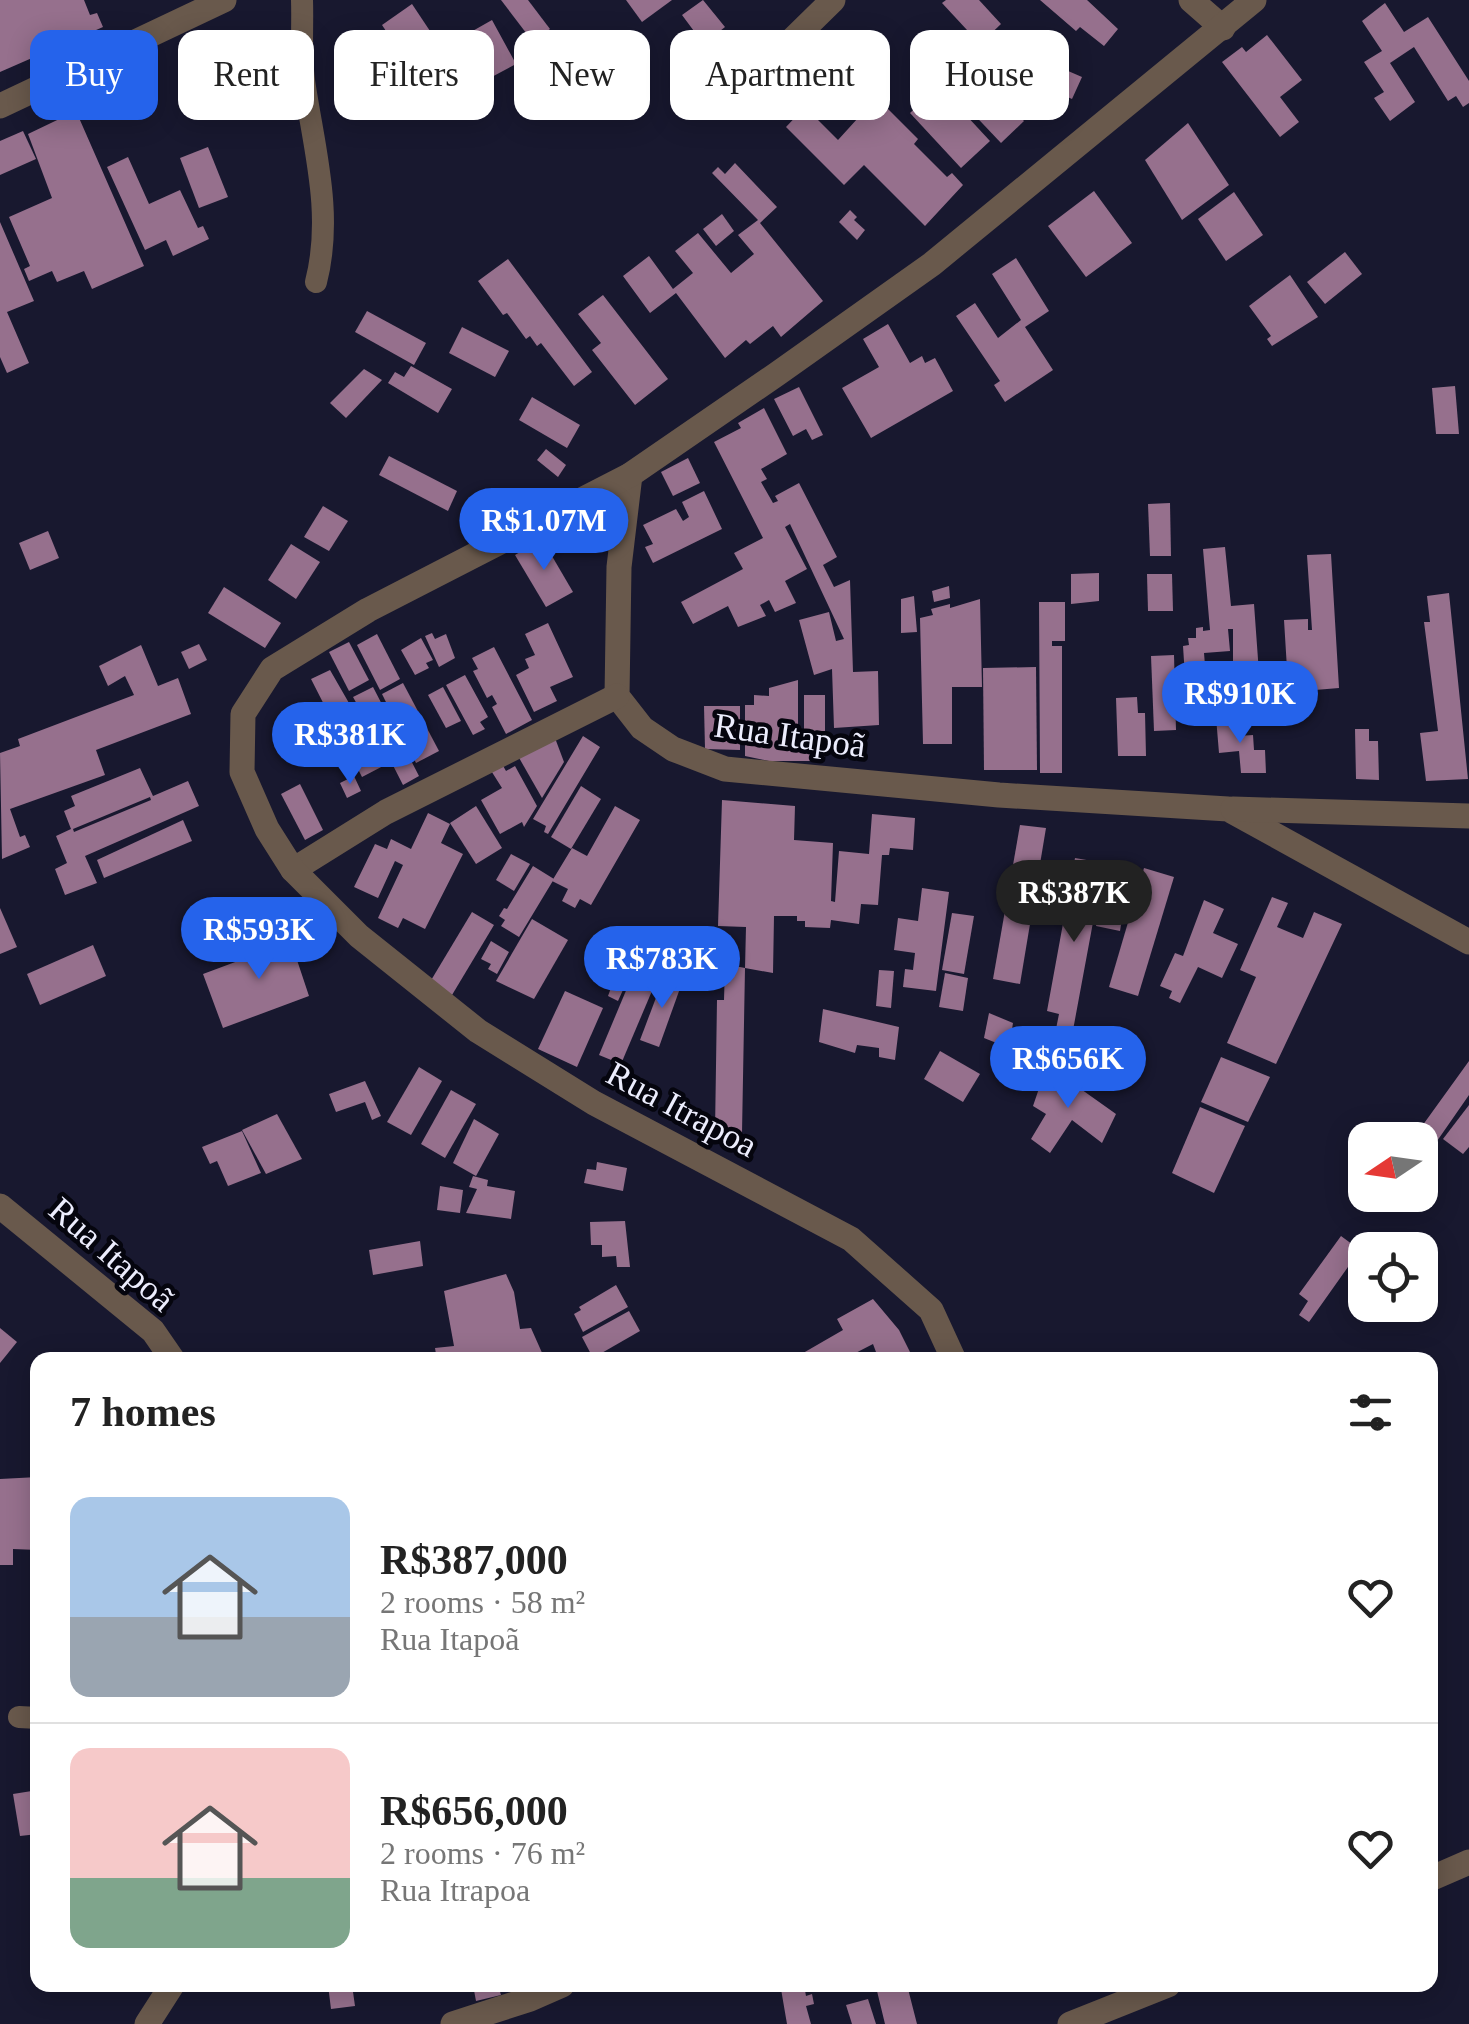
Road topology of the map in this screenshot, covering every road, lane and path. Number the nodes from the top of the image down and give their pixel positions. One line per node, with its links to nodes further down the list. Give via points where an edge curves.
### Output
1 (224, 0): 8 (street)
2 (302, 0): 9 (lane, via 304,82 323,206)
3 (833, 0): 7 (street)
4 (1192, 0): 6 (street)
5 (1254, 0): 6 (street)
6 (1223, 28): 10 (street, via 932,264)
7 (801, 30)
8 (0, 106)
9 (316, 282)
10 (630, 475): 11 (street, via 619,567); 14 (street, Rua Itrapoa, via 368,610 272,669 244,714 242,772)
11 (617, 696): 12 (street, Rua Itapoã, via 642,728 673,750 725,769); 14 (street, via 386,812)
12 (1228, 809): 13 (street); 15 (street, Rua Itapoã)
13 (1469, 816)
14 (293, 870): 18 (street, Rua Itrapoa, via 360,936 478,1031 594,1103 852,1239 932,1310)
15 (1469, 942)
16 (3, 1214): 17 (street, Rua Itapoã, via 153,1331)
17 (167, 1352)
18 (950, 1352)
19 (1469, 1862): 20 (street)
20 (1438, 1876)
21 (167, 1992): 24 (street)
22 (546, 1992): 25 (street)
23 (1150, 1992): 26 (street)
24 (146, 2024)
25 (453, 2024)
26 (1070, 2024)

